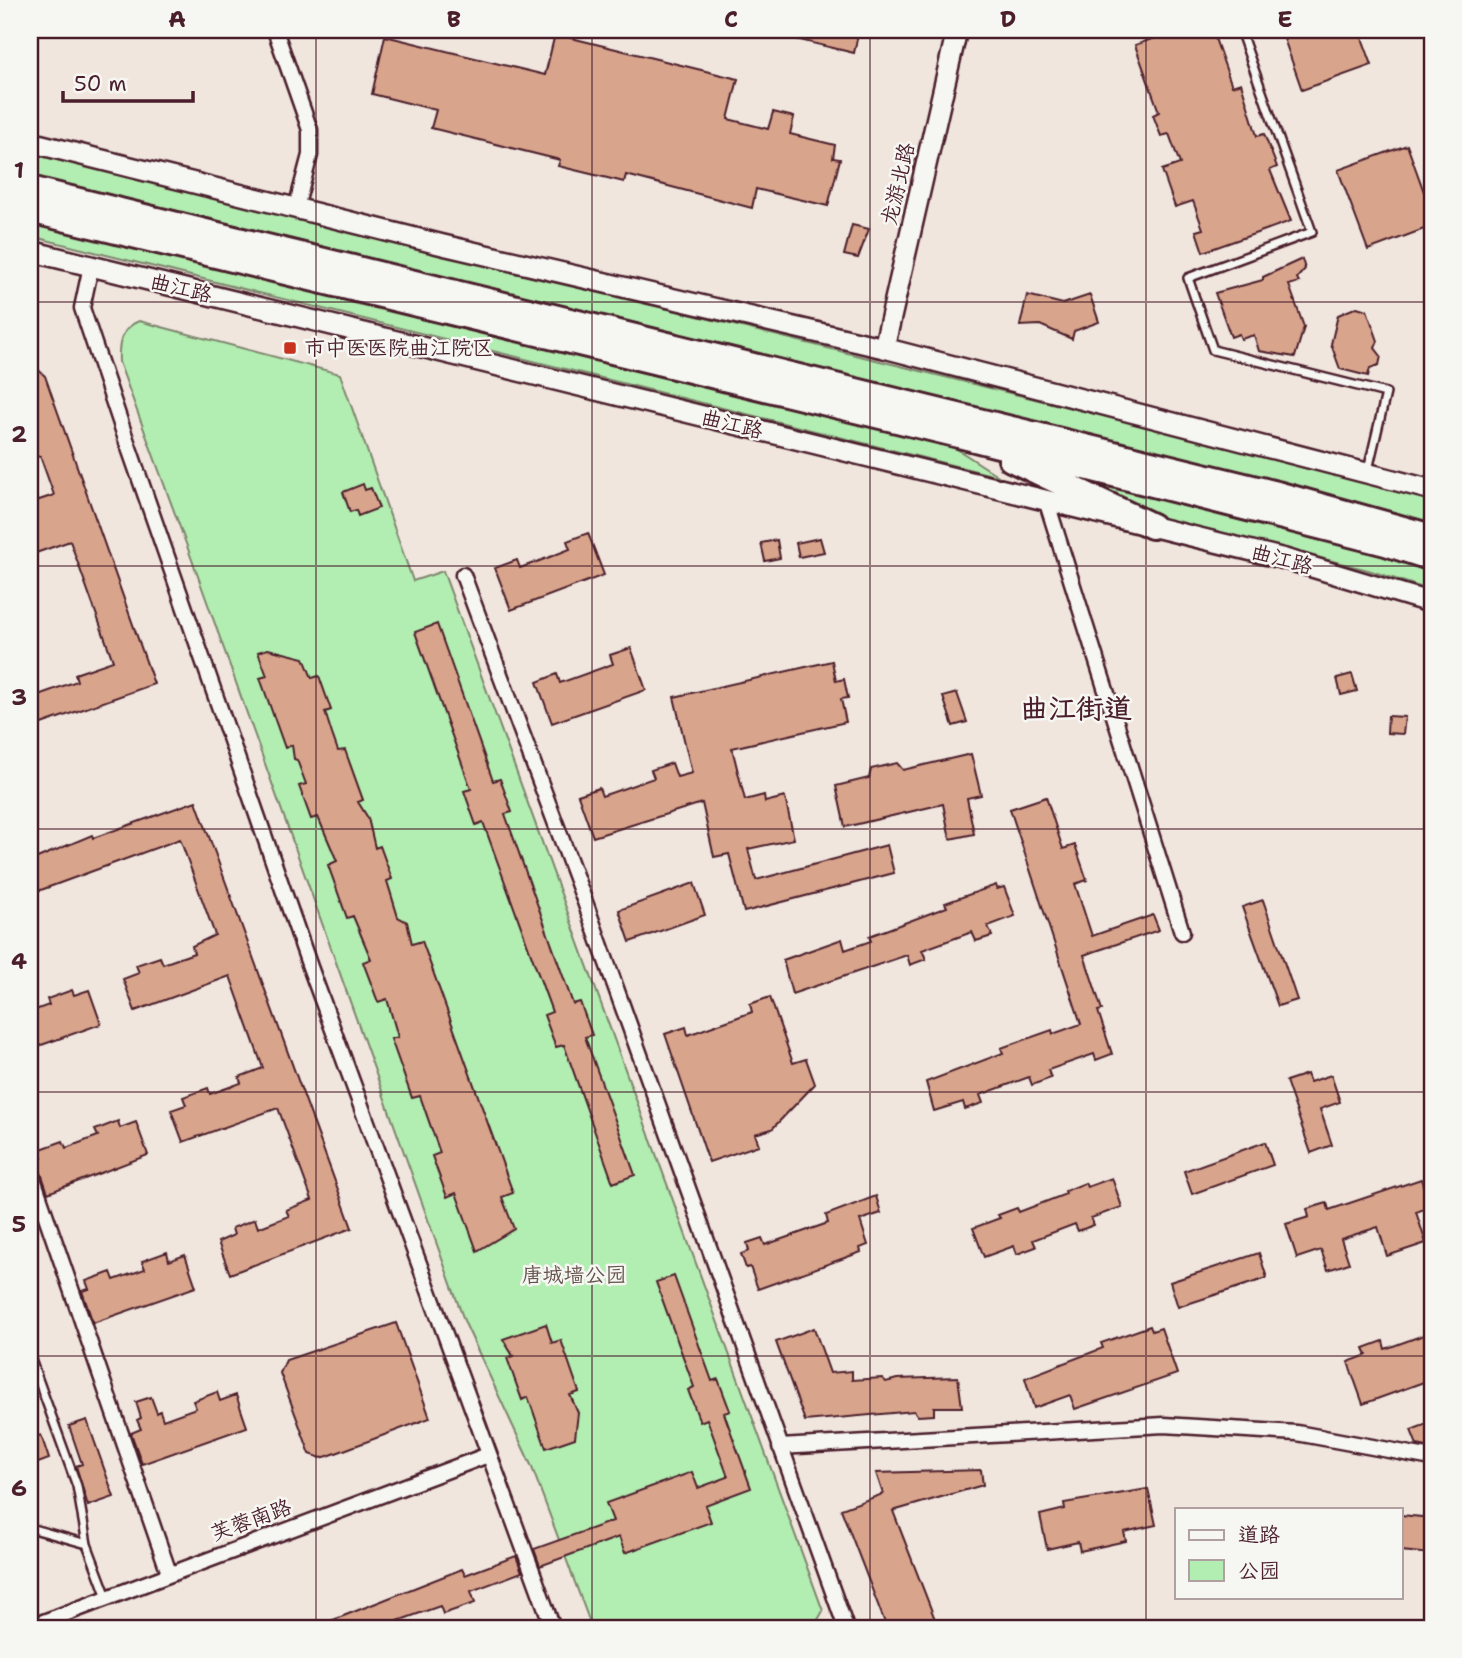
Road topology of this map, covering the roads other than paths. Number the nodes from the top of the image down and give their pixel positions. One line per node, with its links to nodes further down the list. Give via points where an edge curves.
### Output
1 (275, 30): 6 (street, via 310,130 310,155)
2 (957, 30): 10 (main road, 龙游北路)
3 (1240, 30): 12 (lane, via 1312,232 1188,278 1213,350 1386,393)
4 (30, 142): 6 (main road)
5 (30, 189): 16 (highway, via 1277,494)
6 (296, 208): 10 (main road)
7 (30, 210): 11 (highway, 曲江路)
8 (30, 251): 9 (main road, 曲江路)
9 (91, 266): 14 (main road, 曲江路); 24 (street, via 82,308 305,954)
10 (884, 348): 12 (main road)
11 (962, 436): 15 (highway); 17 (highway, 曲江路)
12 (1368, 470): 13 (main road)
13 (1432, 489)
14 (1047, 503): 15 (main road, 曲江路); 20 (street)
15 (1152, 526): 19 (main road, 曲江路)
16 (1432, 537)
17 (1432, 558)
18 (463, 575): 23 (street)
19 (1432, 603)
20 (1182, 932)
21 (30, 1170): 28 (street)
22 (30, 1357): 27 (lane, via 77,1486)
23 (779, 1447): 25 (street, via 1164,1425 1297,1433); 32 (street)
24 (488, 1455): 28 (street, 芙蓉南路); 31 (street)
25 (1432, 1458)
26 (30, 1528): 27 (lane)
27 (87, 1544): 29 (lane)
28 (169, 1573): 29 (street, 芙蓉南路)
29 (107, 1597): 30 (street, 芙蓉南路)
30 (30, 1627)
31 (553, 1628)
32 (846, 1628)

